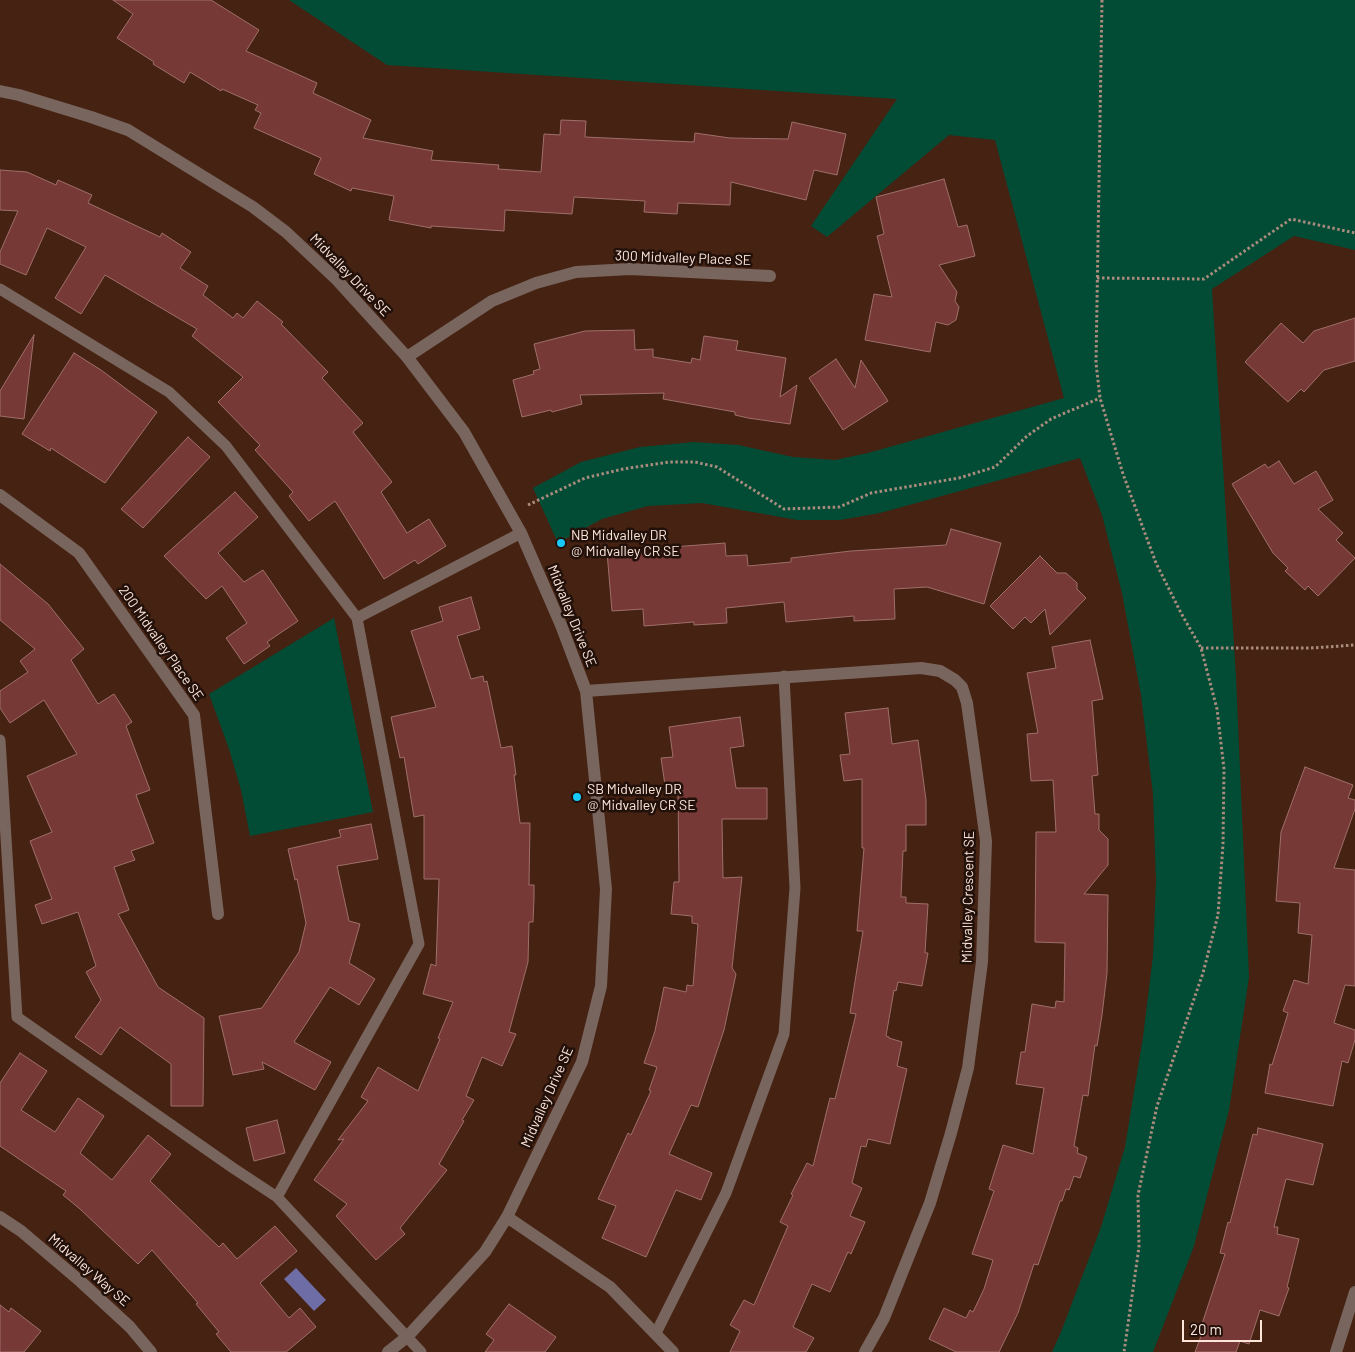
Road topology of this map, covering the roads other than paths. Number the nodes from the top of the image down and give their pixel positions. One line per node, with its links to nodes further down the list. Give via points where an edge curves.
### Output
1 (0, 91): 4 (street, Midvalley Drive SE, via 128,130 252,208 286,232 337,280)
2 (770, 276): 4 (street, 300 Midvalley Place SE, via 630,268 576,272 536,283 492,301)
3 (0, 289): 7 (lane, via 169,392 226,446)
4 (407, 357): 6 (street, Midvalley Drive SE, via 464,432)
5 (0, 495): 11 (street, 200 Midvalley Place SE, via 79,553 194,714)
6 (521, 533): 7 (lane); 9 (street, Midvalley Drive SE)
7 (357, 618): 12 (lane, via 419,944)
8 (784, 676): 9 (street, Midvalley Crescent SE); 16 (lane, via 795,888 784,1034 726,1193); 22 (street, Midvalley Crescent SE, via 922,668 955,680 962,687 967,703 986,841 982,962 968,1068 930,1203 884,1318)
9 (586, 691): 14 (street, Midvalley Drive SE, via 606,889 601,986 582,1062)
10 (0, 740): 12 (lane, via 17,1017)
11 (218, 914)
12 (277, 1198): 17 (lane)
13 (0, 1217): 19 (street, Midvalley Way SE, via 22,1231 80,1281 130,1327)
14 (507, 1217): 16 (street, via 610,1287); 17 (street, Midvalley Drive SE, via 484,1252)
15 (1355, 1292): 23 (street)
16 (656, 1333): 18 (street)
17 (407, 1337): 20 (street, Midvalley Drive SE); 21 (lane)
18 (666, 1349)
19 (151, 1352)
20 (388, 1352)
21 (420, 1352)
22 (865, 1352)
23 (1336, 1352)

